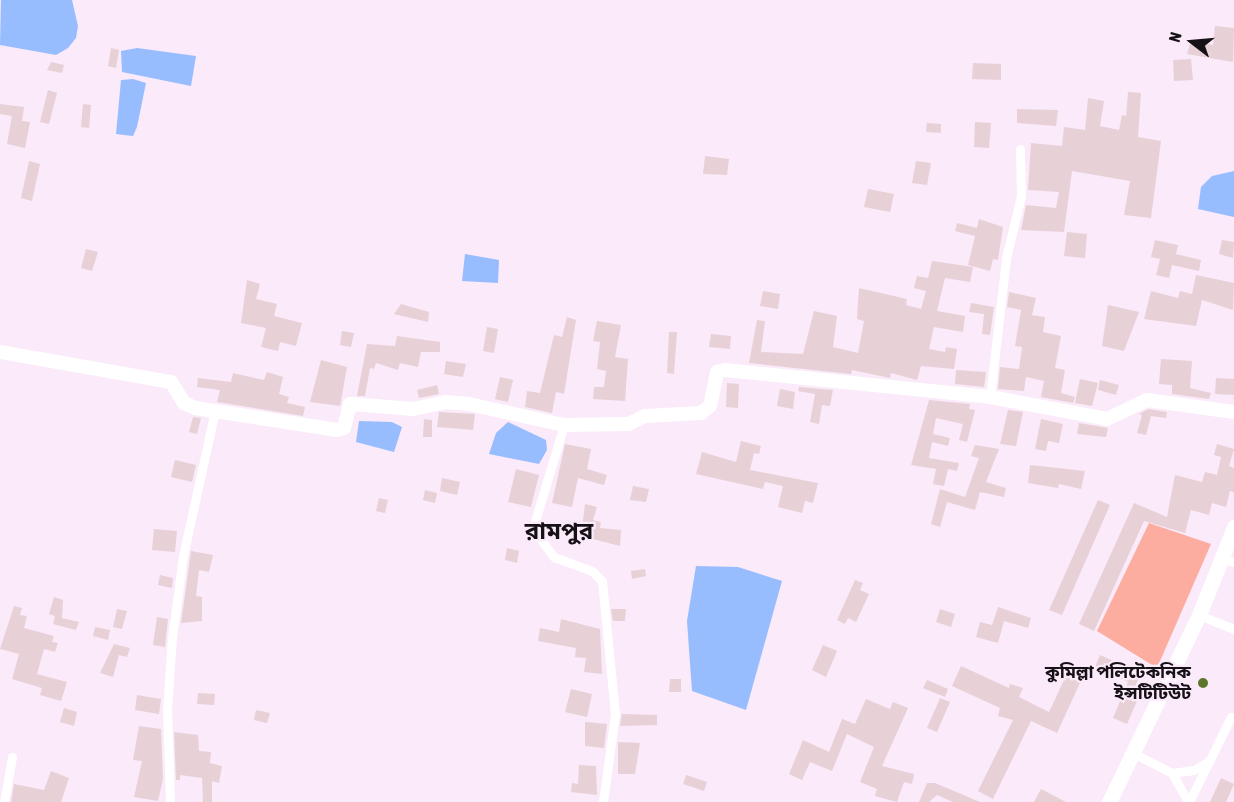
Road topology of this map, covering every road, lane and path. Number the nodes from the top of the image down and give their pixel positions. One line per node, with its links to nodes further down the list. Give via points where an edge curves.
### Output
1 (1020, 149): 3 (street, via 1021,196 1006,258)
2 (0, 352): 4 (main road, via 171,382 183,403)
3 (990, 397): 5 (main road, via 1107,419 1147,400); 6 (main road, via 724,370 717,372 710,406 700,413 645,416 629,424)
4 (215, 411): 6 (main road, via 340,430 350,404 413,409 445,402); 17 (street, via 183,556 172,638 167,709)
5 (1234, 412)
6 (564, 425): 18 (street, via 535,521 537,534 554,557 592,571 602,581 615,714)
7 (1234, 527): 8 (main road)
8 (1229, 561): 9 (main road)
9 (1199, 615): 10 (street); 12 (main road)
10 (1234, 629)
11 (1233, 716): 14 (street)
12 (1133, 753): 15 (street); 19 (main road)
13 (12, 757): 16 (street)
14 (1211, 760): 15 (street, via 1194,770); 20 (street)
15 (1172, 773): 20 (street)
16 (4, 802)
17 (170, 802)
18 (603, 802)
19 (1109, 802)
20 (1188, 802)

